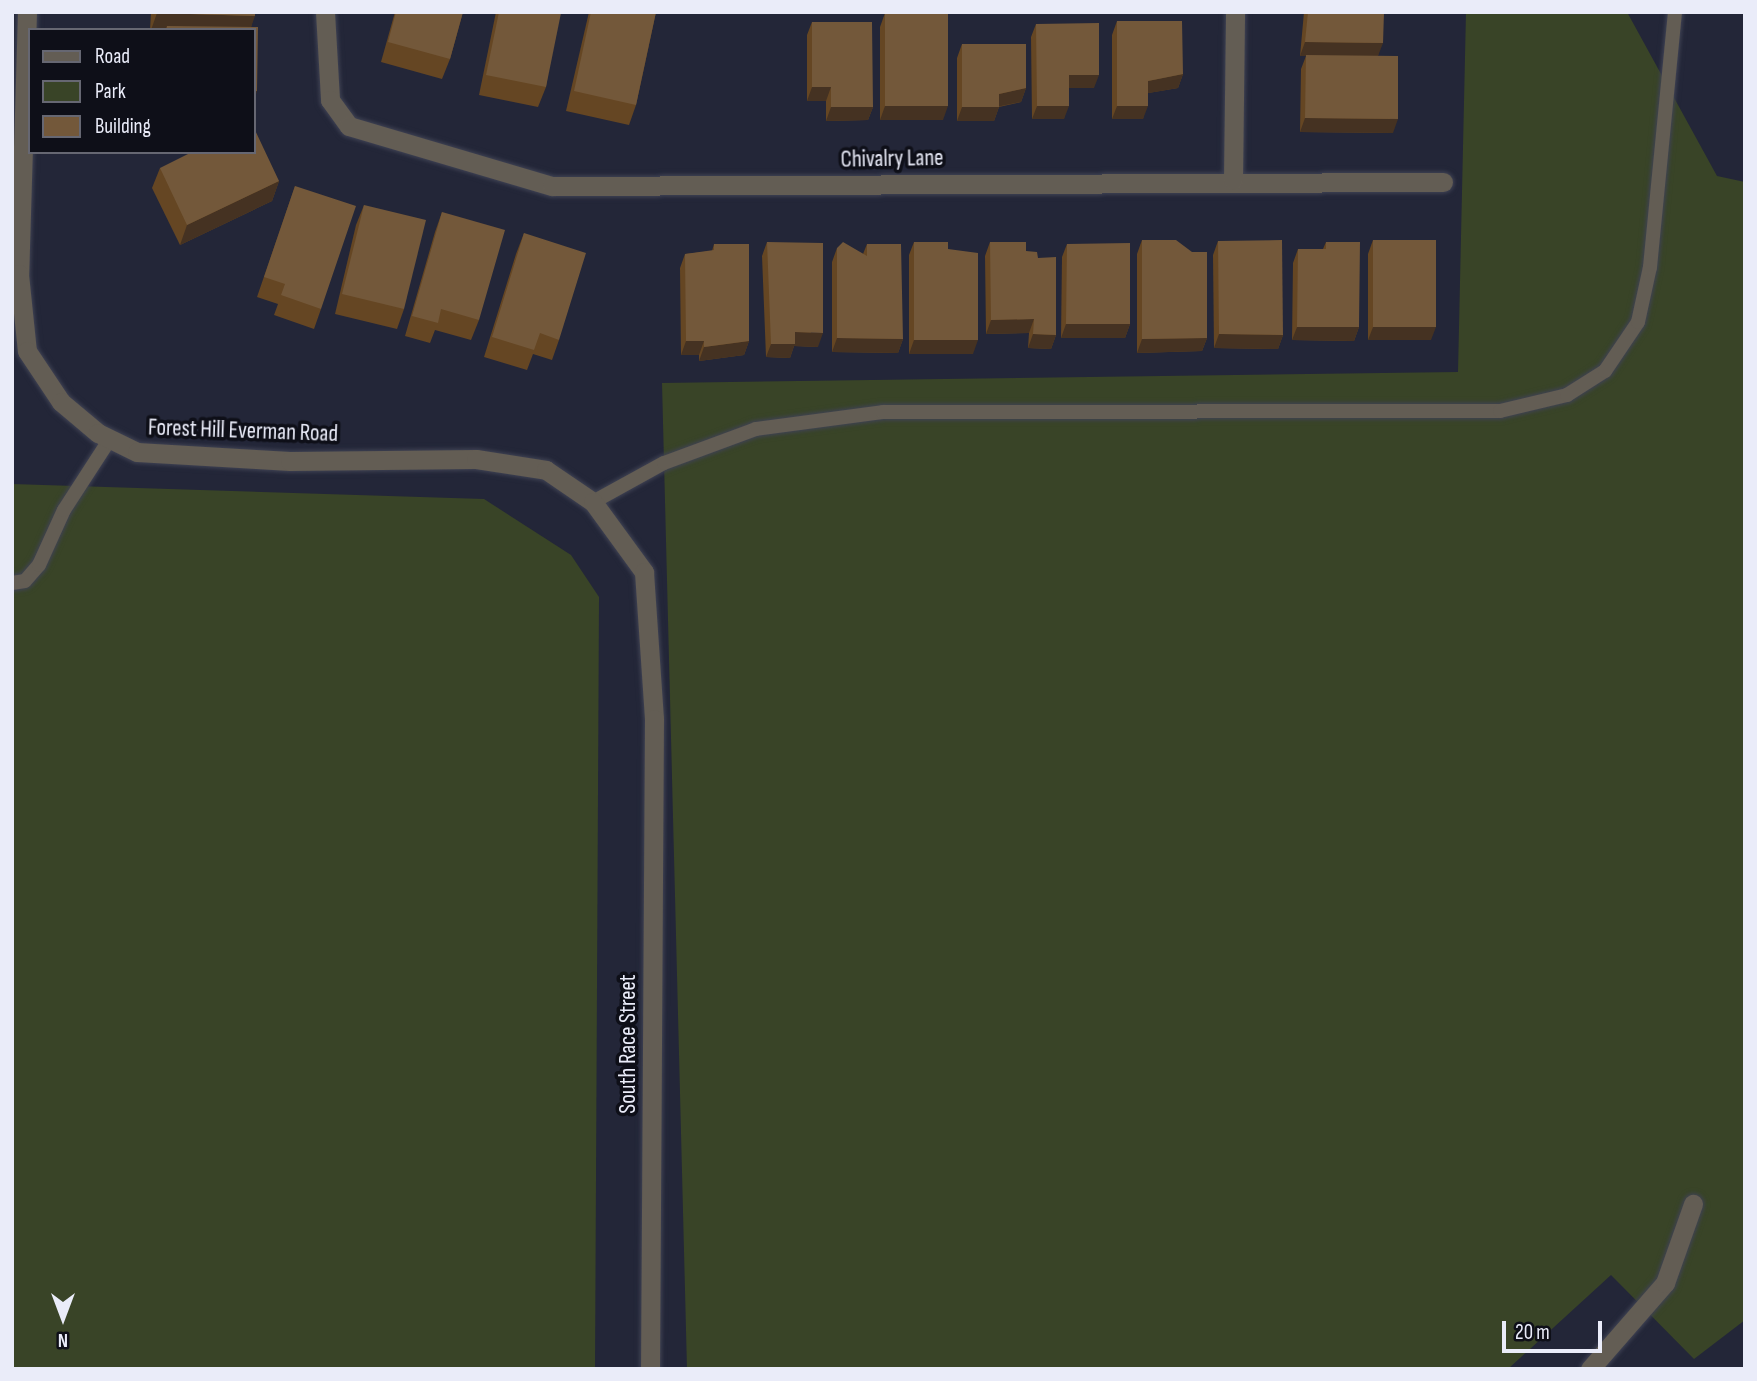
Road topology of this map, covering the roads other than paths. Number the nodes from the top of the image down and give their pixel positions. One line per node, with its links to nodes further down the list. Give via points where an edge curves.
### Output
1 (27, 12): 7 (street, Forest Hill Everman Road, via 19,274 27,351 61,402)
2 (325, 12): 5 (street, Chivalry Lane, via 330,100 349,126 552,186)
3 (1234, 12): 5 (street)
4 (1675, 12): 8 (lane, via 1650,267 1638,321 1605,371 1567,395 1500,411 883,412 756,429 664,463)
5 (1233, 180): 6 (street, Chivalry Lane)
6 (1443, 182)
7 (110, 439): 8 (street, Forest Hill Everman Road, via 137,452 290,461 520,463 546,470); 9 (lane, via 64,509 39,565 25,581)
8 (593, 502): 10 (street, Forest Hill Everman Road, via 645,572)
9 (12, 583)
10 (654, 719): 12 (street, South Race Street)
11 (1693, 1204): 13 (street, via 1665,1283)
12 (650, 1369)
13 (1590, 1369)

